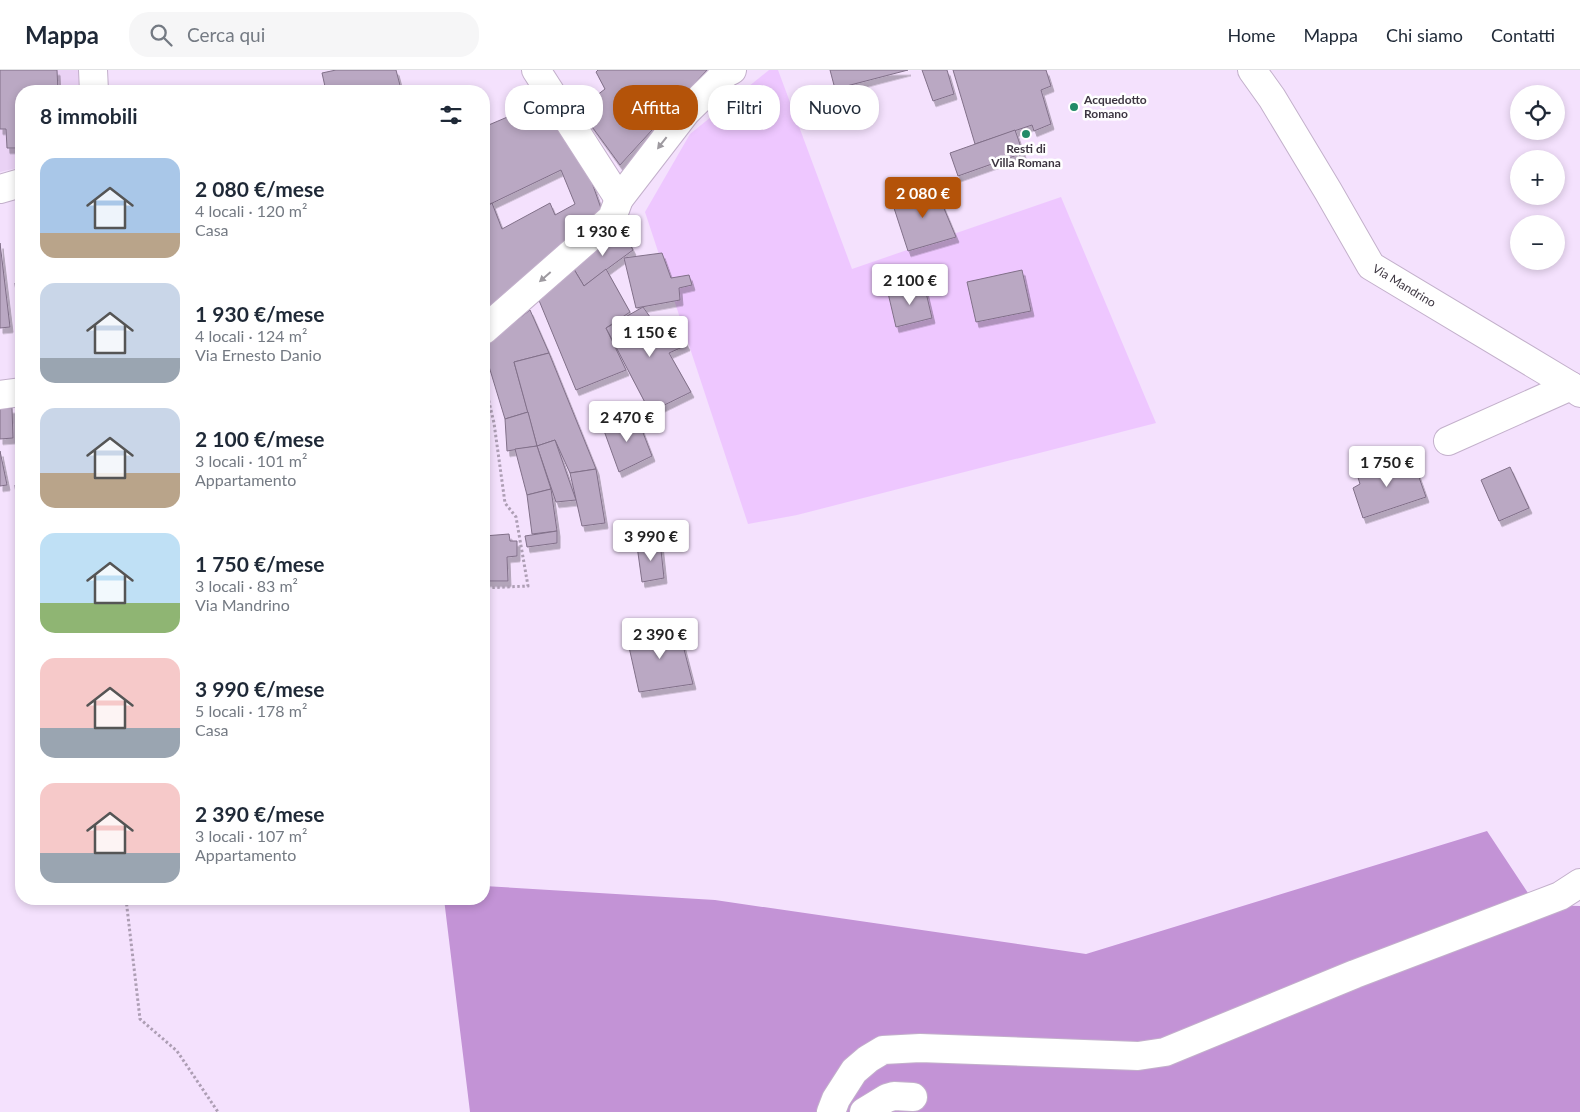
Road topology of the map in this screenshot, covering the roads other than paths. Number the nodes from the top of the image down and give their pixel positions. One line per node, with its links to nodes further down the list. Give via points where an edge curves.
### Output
1 (93, 70): 5 (street)
2 (536, 70): 8 (street)
3 (732, 70): 8 (street, one-way to 8, via 686,112)
4 (1252, 70): 10 (street, Via Mandrino, via 1283,115 1371,266)
5 (94, 85)
6 (15, 185): 7 (street)
7 (0, 189)
8 (619, 199): 9 (street, one-way to 9, via 612,218)
9 (490, 325)
10 (1575, 389): 13 (street)
11 (15, 393): 12 (street)
12 (0, 395)
13 (1448, 441)
14 (1580, 883): 16 (street, via 1560,896 1355,974 1165,1052 1138,1056 920,1048 883,1050 854,1071)
15 (913, 1097): 17 (street, via 887,1098)
16 (831, 1112)
17 (864, 1112)

